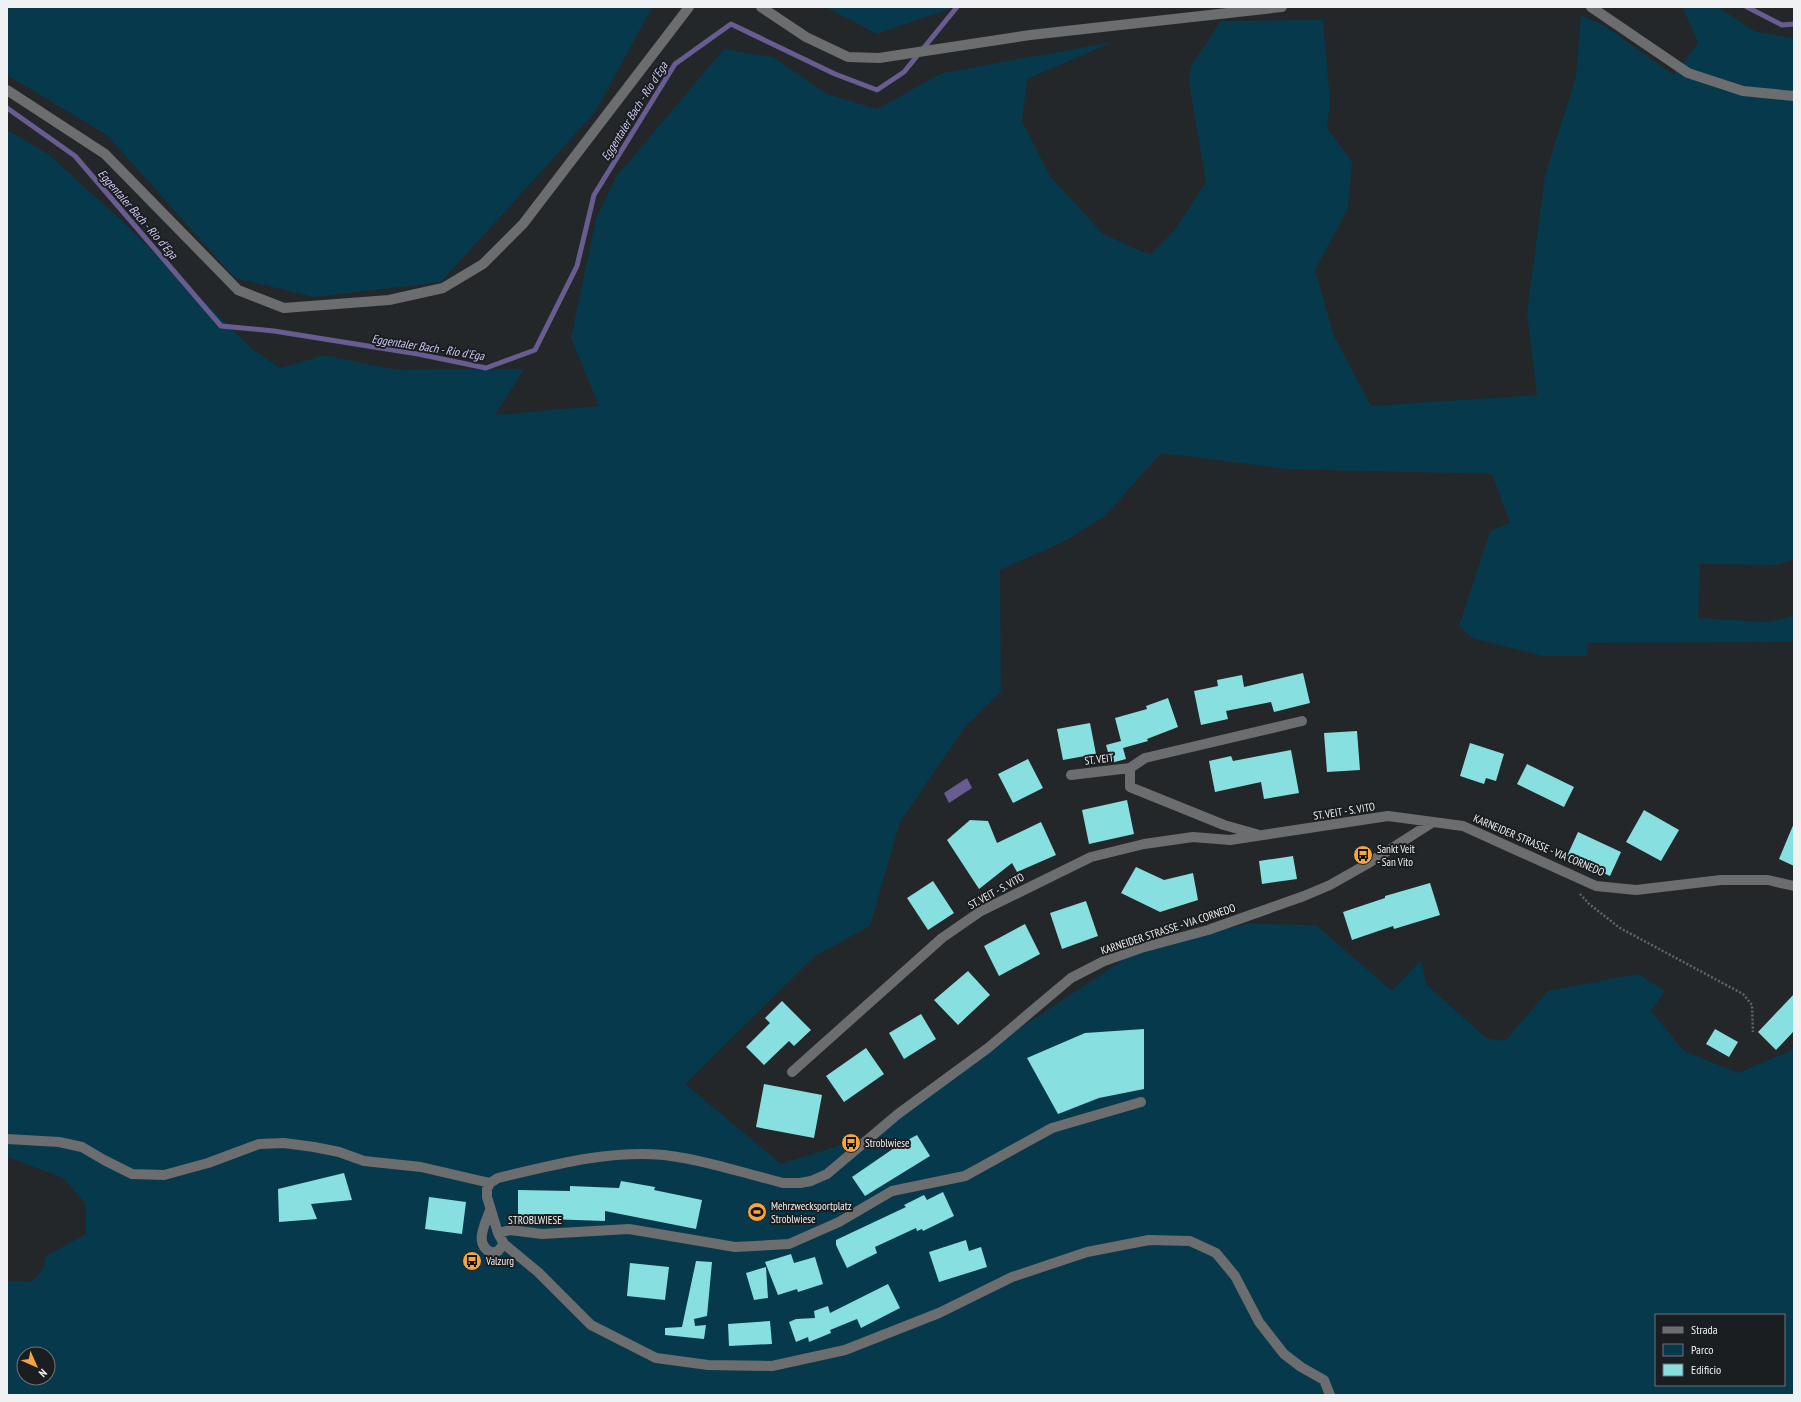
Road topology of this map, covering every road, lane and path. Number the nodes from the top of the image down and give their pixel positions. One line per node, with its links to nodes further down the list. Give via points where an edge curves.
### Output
1 (689, 7): 5 (street, via 523,224 483,264 443,288 389,300 284,308 238,290 105,154)
2 (761, 7): 3 (street, via 806,36 848,57 879,58 1030,35)
3 (1282, 7)
4 (1591, 7): 6 (street, via 1688,73 1743,91)
5 (7, 90)
6 (1794, 96)
7 (1302, 721): 8 (street, via 1145,758)
8 (1130, 768): 9 (street, ST. VEIT); 11 (street, ST. VEIT - S. VITO, via 1130,787 1224,825)
9 (1071, 775)
10 (1433, 822): 11 (street, ST. VEIT - S. VITO, via 1388,816); 12 (street, KARNEIDER STRASSE - VIA CORNEDO, via 1463,826); 18 (street, KARNEIDER STRASSE - VIA CORNEDO, via 1348,874 1304,896 1208,930 1141,948 1104,961 1070,978 988,1048 898,1114 840,1165 811,1181 784,1183 685,1158 623,1155 588,1158 498,1178)
11 (1260, 836): 15 (street, ST. VEIT - S. VITO, via 1230,840 1193,837 1144,844 1091,857 1039,881 981,911 942,938)
12 (1573, 876): 13 (street, KARNEIDER STRASSE - VIA CORNEDO, via 1596,886 1636,890 1722,880 1768,880); 14 (path, via 1574,888 1589,904 1620,928 1743,994 1752,1005)
13 (1794, 886)
14 (1753, 1032)
15 (792, 1072)
16 (1141, 1102): 20 (street, STROBLWIESE, via 1052,1128 965,1176 892,1191 839,1222 789,1244 735,1247 628,1229 542,1234 510,1230)
17 (7, 1139): 18 (street, via 59,1142 82,1147 132,1174 164,1175 208,1163 259,1144 284,1143 339,1152 364,1161 421,1167)
18 (490, 1183): 19 (street, via 487,1189)
19 (490, 1210): 20 (street); 21 (street, via 480,1238 482,1245 485,1250 492,1253)
20 (498, 1233): 21 (street)
21 (504, 1244): 22 (street, via 538,1272 591,1325 656,1358 708,1365 772,1366 845,1350 939,1313 1012,1277 1086,1252 1149,1240 1190,1241 1216,1253 1235,1276 1259,1322 1284,1354 1324,1380)
22 (1330, 1395)

